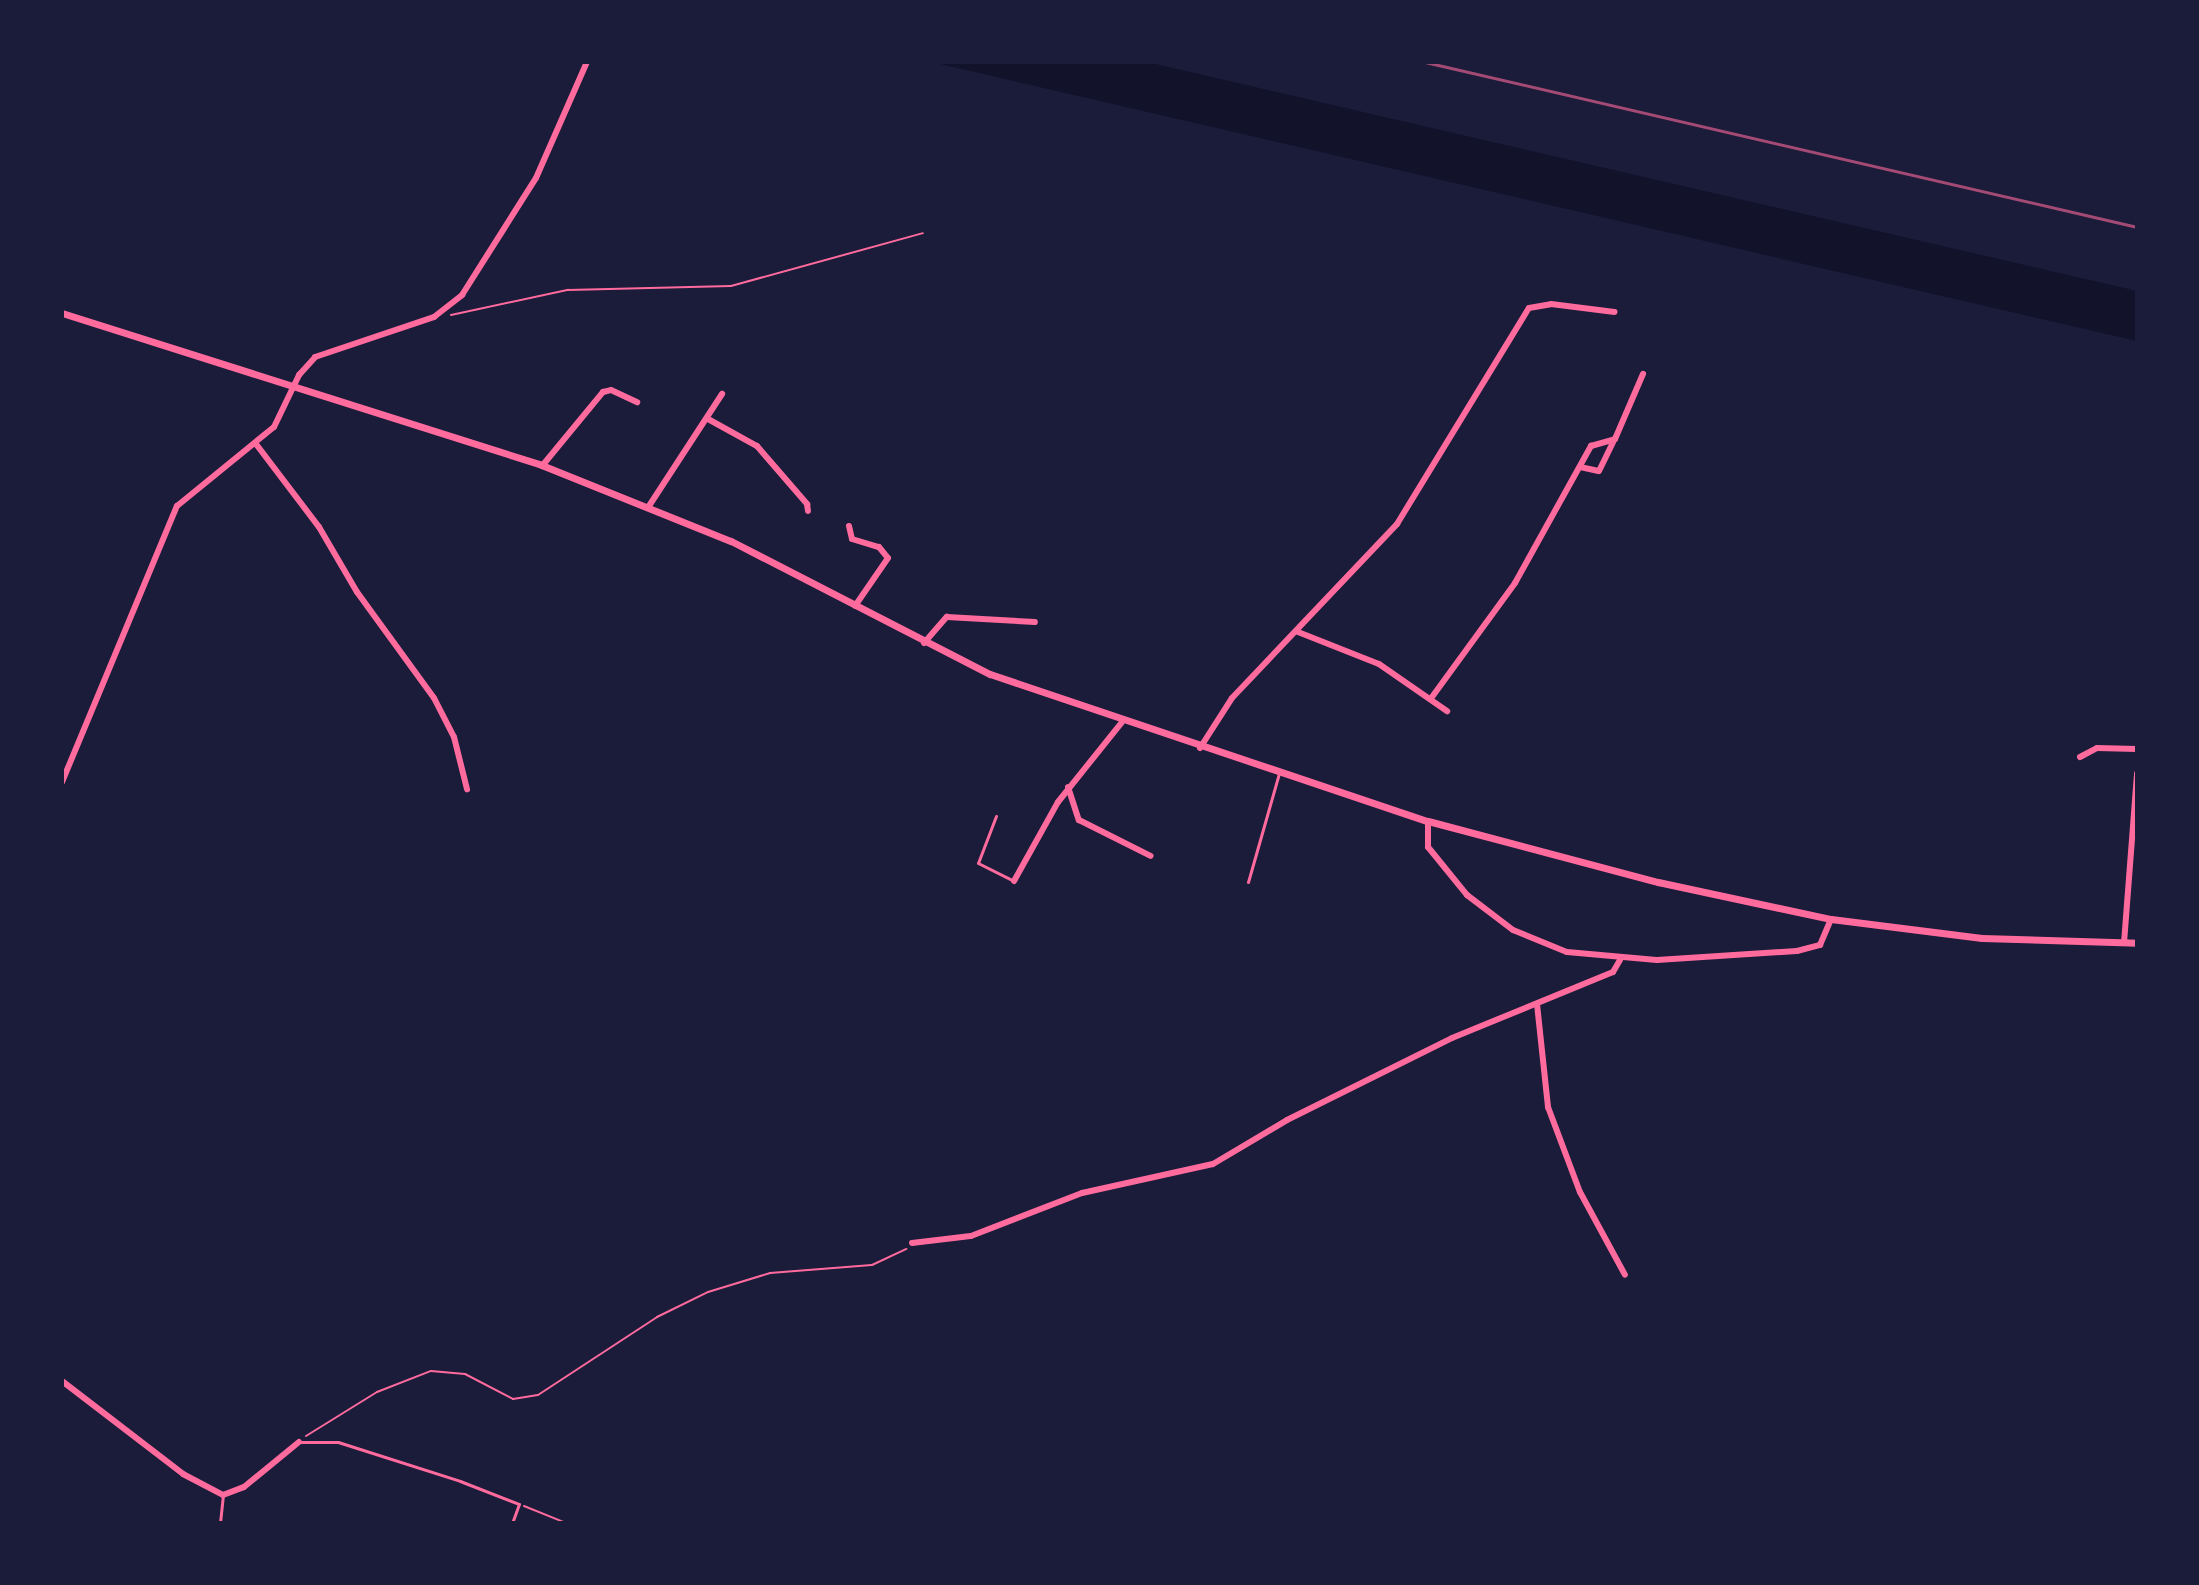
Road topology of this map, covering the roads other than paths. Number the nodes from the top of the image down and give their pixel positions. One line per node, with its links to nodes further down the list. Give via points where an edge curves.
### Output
1 (587, 62): 5 (street, via 547,156 465,293 434,317 319,354 301,371)
2 (1615, 312): 18 (street, via 1551,304 1529,308 1405,513)
3 (62, 313): 5 (street)
4 (1643, 374): 9 (street)
5 (294, 390): 10 (street, via 281,419); 11 (street)
6 (722, 394): 8 (street)
7 (637, 402): 11 (street, via 616,391 603,392)
8 (708, 419): 13 (street); 14 (street, via 757,446)
9 (1613, 442): 12 (street, via 1591,446); 12 (street, via 1599,471)
10 (256, 444): 28 (street, via 187,494 172,515); 30 (street, via 434,698 454,737)
11 (542, 466): 13 (street)
12 (1580, 467): 20 (street, via 1515,583)
13 (649, 506): 16 (street)
14 (808, 511)
15 (849, 526): 16 (street, via 852,539 885,550 888,558)
16 (855, 606): 19 (street)
17 (1035, 622): 19 (street, via 947,617)
18 (1298, 632): 20 (street, via 1379,664); 23 (street, via 1232,698)
19 (924, 643): 22 (street, via 990,674)
20 (1432, 697): 21 (street)
21 (1447, 711)
22 (1122, 722): 23 (street); 29 (street)
23 (1200, 748): 26 (street)
24 (2137, 749): 25 (street, via 2097,748)
25 (2080, 757)
26 (1279, 773): 32 (street); 36 (lane)
27 (2137, 773): 34 (street)
28 (62, 782)
29 (1068, 787): 33 (street, via 1079,820); 35 (street)
30 (467, 789)
31 (996, 816): 35 (lane, via 978,863)
32 (1428, 821): 37 (street, via 1658,882); 40 (street, via 1428,847 1491,917 1545,944)
33 (1151, 856)
34 (2134, 856): 38 (street)
35 (1014, 881)
36 (1248, 882)
37 (1831, 919): 38 (street, via 1982,938); 40 (street, via 1815,948)
38 (2124, 943): 39 (street)
39 (2137, 943)
40 (1620, 960): 41 (street, via 1613,972)
41 (1537, 1004): 42 (street, via 1452,1038 1201,1169 1082,1193 971,1236); 43 (street, via 1548,1107 1580,1192)
42 (912, 1243)
43 (1625, 1275)
44 (62, 1381): 46 (street, via 183,1474)
45 (299, 1442): 46 (street, via 244,1487); 48 (lane, via 338,1442 519,1504)
46 (223, 1495): 47 (lane)
47 (220, 1523)
48 (512, 1523)

